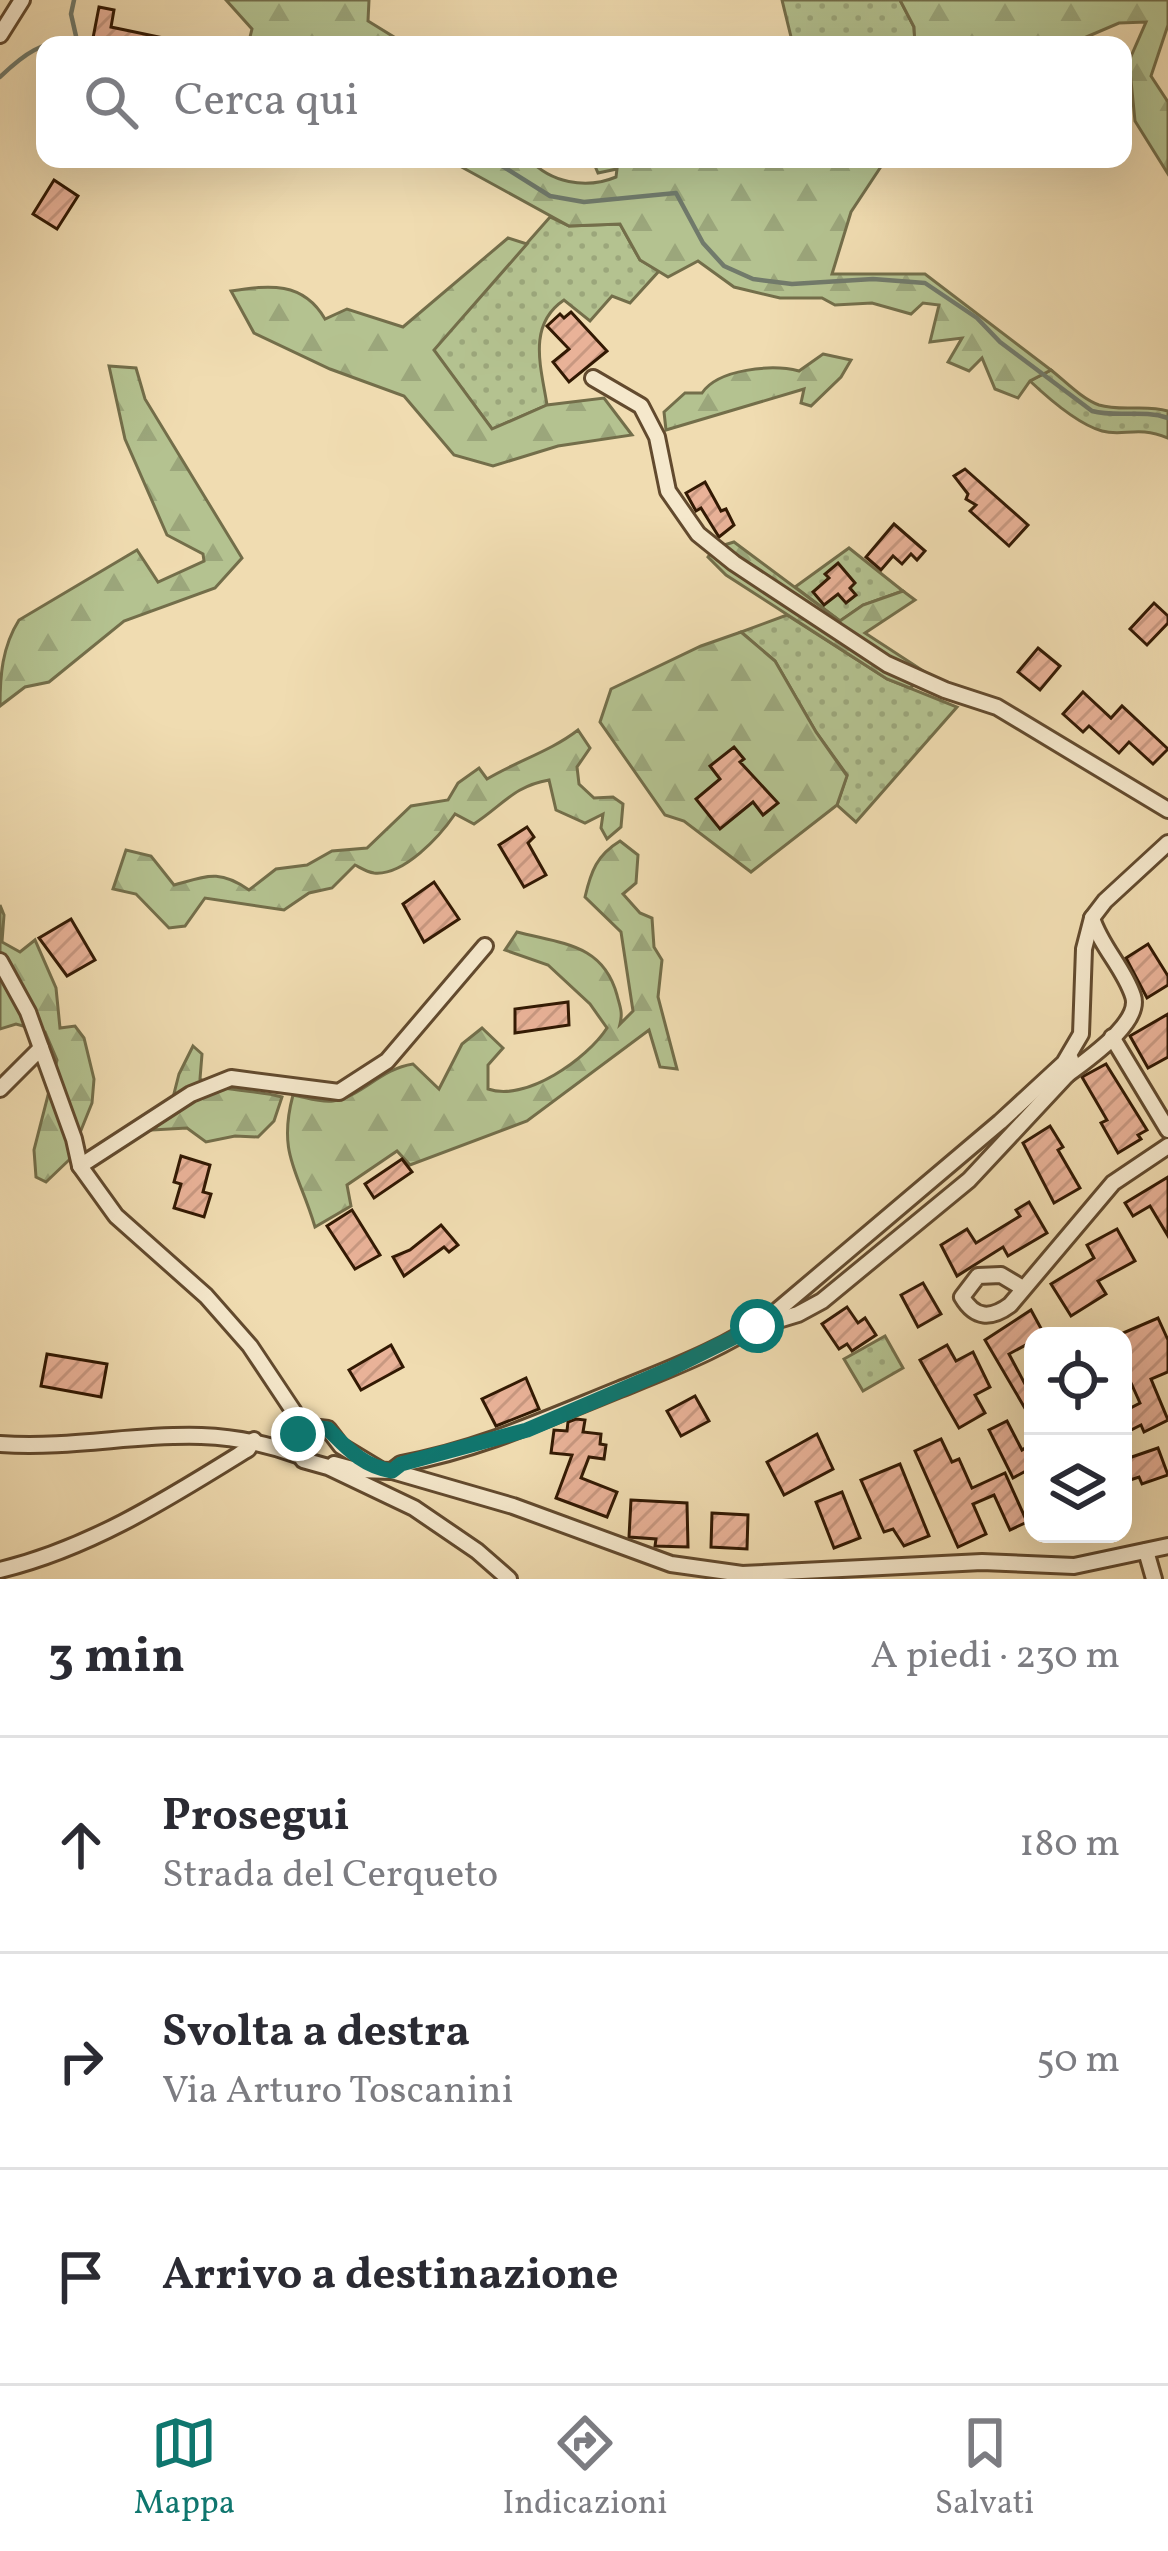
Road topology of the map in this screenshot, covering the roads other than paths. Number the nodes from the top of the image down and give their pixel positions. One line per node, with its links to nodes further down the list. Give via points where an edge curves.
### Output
1 (22, 0): 2 (street)
2 (0, 35)
3 (593, 378): 4 (street, via 640,406 657,437 668,491 698,534 734,563 887,664 998,707)
4 (1168, 810)
5 (1166, 849): 6 (street)
6 (1092, 918): 9 (street, via 1133,997 1131,1018); 11 (street, via 1081,1034)
7 (485, 946): 16 (street, via 388,1061 339,1092 231,1078 191,1094)
8 (0, 961): 10 (street)
9 (1112, 1037): 12 (street); 14 (street)
10 (40, 1048): 13 (street); 16 (street)
11 (1072, 1052): 12 (street); 18 (street)
12 (1067, 1075): 18 (street, via 969,1180 849,1280 798,1314)
13 (0, 1089)
14 (1168, 1130)
15 (1168, 1146): 17 (street, via 1113,1183)
16 (80, 1166): 19 (street, via 116,1216 250,1346)
17 (1022, 1287)
18 (757, 1326): 26 (street, via 527,1430)
19 (302, 1432): 20 (street); 22 (street, via 328,1429); 23 (street)
20 (258, 1441): 21 (street, via 214,1434); 23 (street); 30 (street, via 127,1523)
21 (0, 1444)
22 (345, 1449): 24 (street); 25 (street); 26 (street)
23 (297, 1455): 24 (street)
24 (331, 1466): 25 (street); 27 (street)
25 (356, 1470): 26 (street); 27 (street)
26 (385, 1470): 29 (street, via 671,1564 742,1574 982,1562 1074,1566)
27 (368, 1487): 31 (street, via 414,1508)
28 (1168, 1546): 29 (street)
29 (1146, 1550): 32 (street)
30 (0, 1570)
31 (509, 1579)
32 (1154, 1579)

